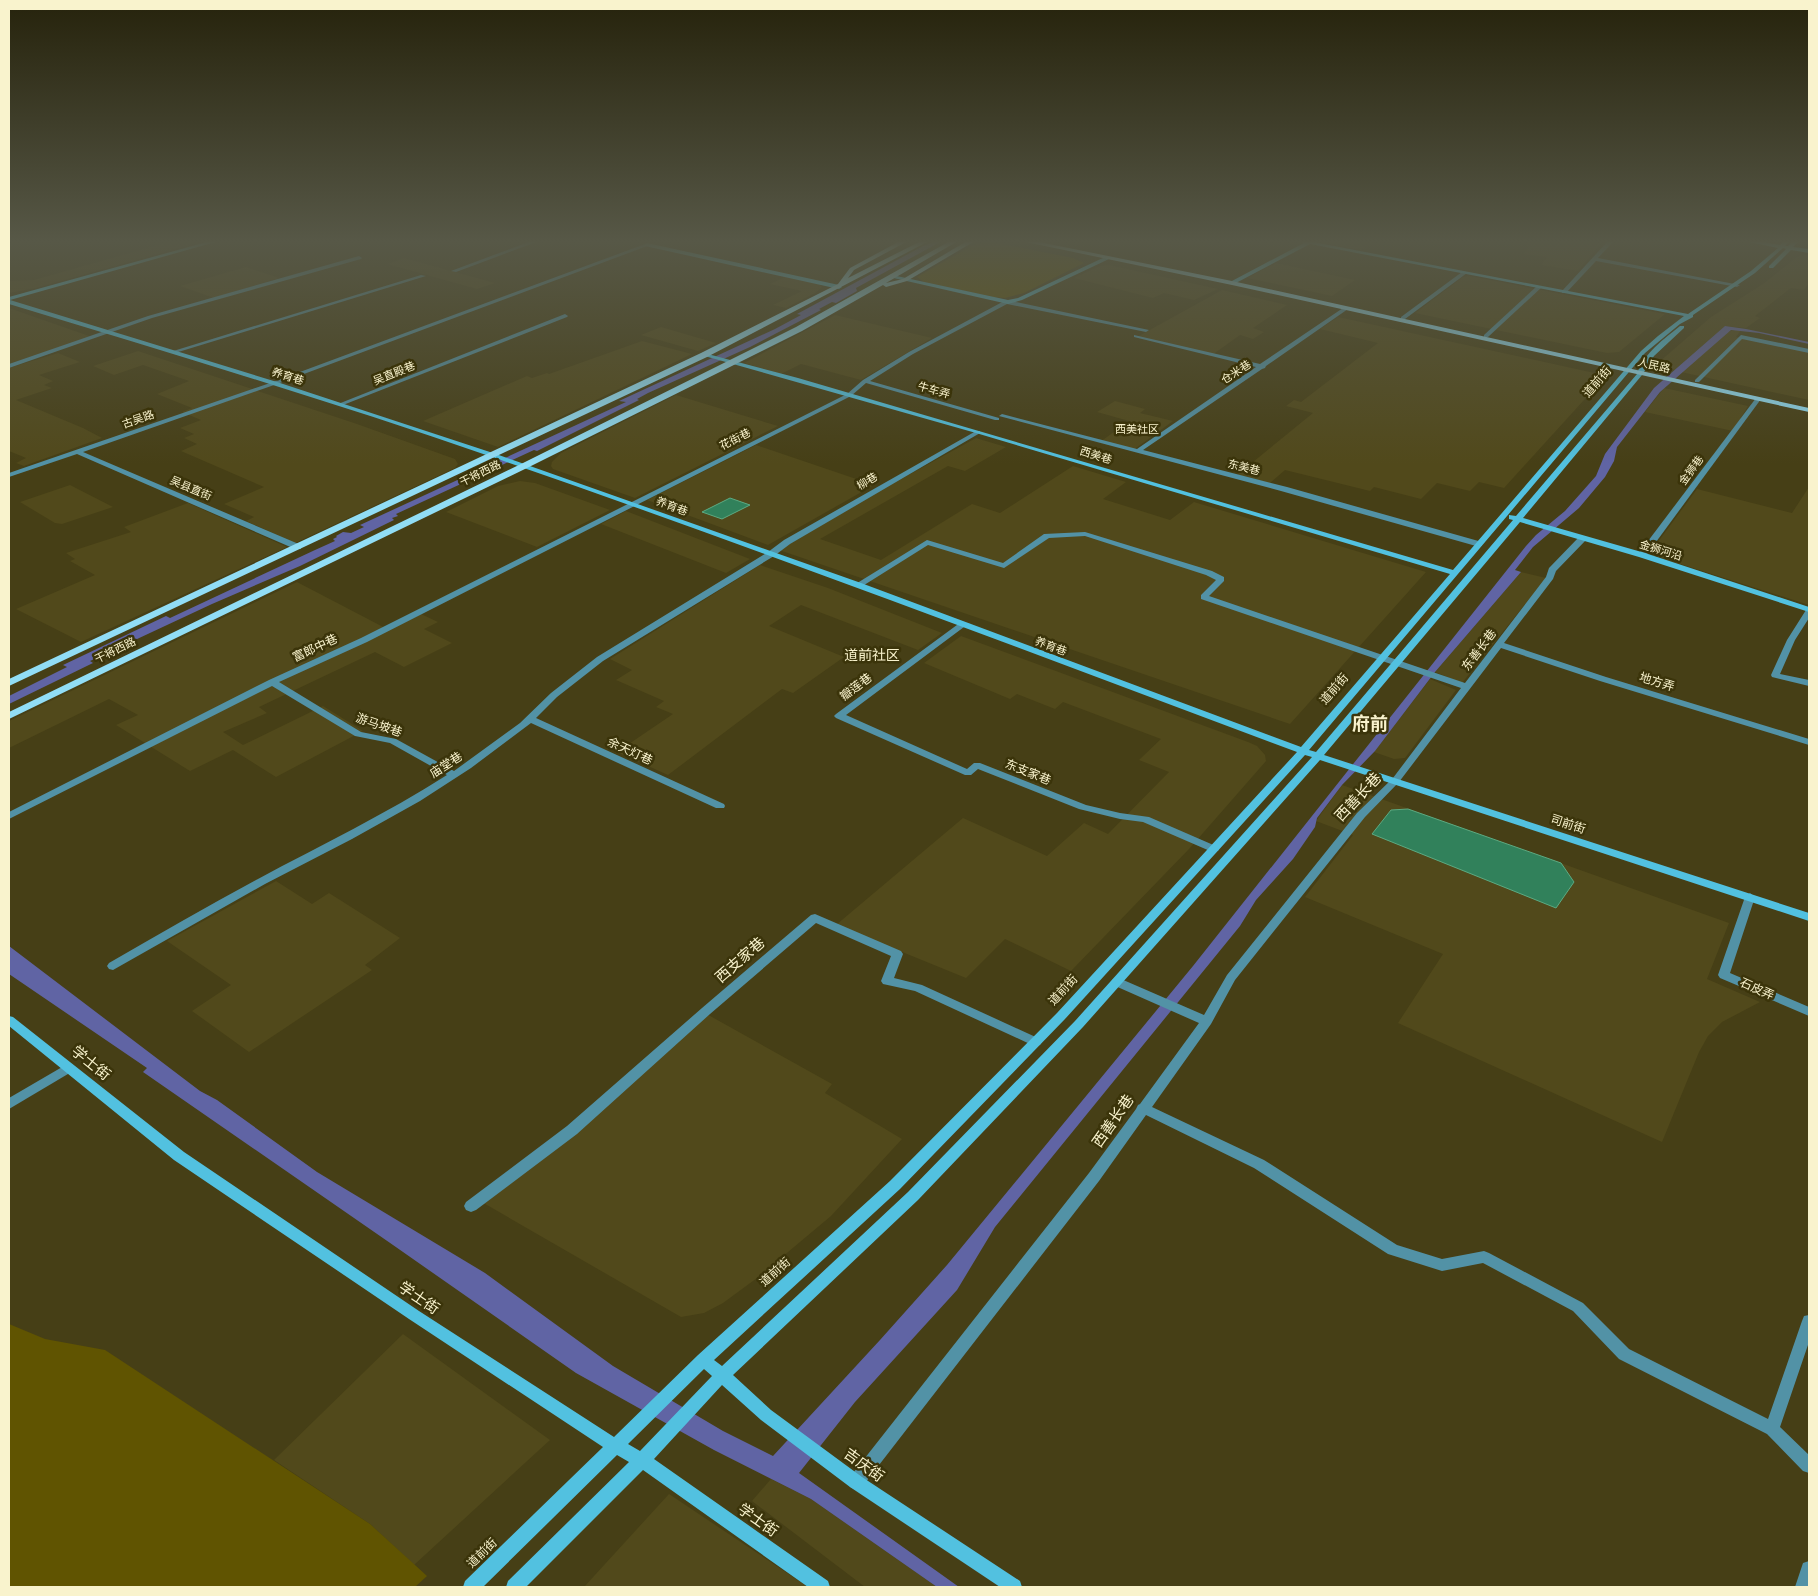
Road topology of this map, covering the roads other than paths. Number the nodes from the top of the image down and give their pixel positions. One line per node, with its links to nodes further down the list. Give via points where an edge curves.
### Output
1 (56, 315): 20 (main road, 养育巷)
2 (159, 315): 20 (street)
3 (293, 315): 24 (street)
4 (461, 315): 33 (street, 古吴路)
5 (783, 315): 25 (main road, 干将西路)
6 (824, 315): 26 (main road, 干将西路)
7 (981, 315): 31 (street, 花街巷)
8 (1073, 315): 19 (street)
9 (1336, 315): 28 (street, 仓米巷)
10 (1376, 315): 29 (main road, 人民路)
11 (1391, 315): 18 (main road, 人民路)
12 (1406, 315): 18 (street)
13 (1508, 315): 22 (street)
14 (1688, 315): 29 (main road, 道前街, via 1659,337)
15 (1690, 315): 17 (main road)
16 (565, 316): 36 (street, 吴直殿巷)
17 (1697, 317): 30 (main road, via 1664,343)
18 (1403, 318): 22 (main road, 人民路)
19 (1146, 330)
20 (109, 333): 24 (main road, 养育巷); 27 (street)
21 (1136, 336): 28 (street)
22 (1486, 336): 29 (main road, 人民路)
23 (1809, 351): 32 (street, via 1741,336)
24 (172, 352): 33 (main road, 养育巷)
25 (707, 356): 26 (main road, 西美巷); 43 (main road, 干将西路)
26 (727, 361): 34 (main road, 西美巷); 44 (main road, 干将西路)
27 (9, 366)
28 (1263, 367): 42 (street, 仓米巷)
29 (1629, 369): 30 (main road, 人民路); 47 (main road, 道前街)
30 (1640, 371): 32 (main road, 人民路); 48 (main road)
31 (865, 381): 34 (street, 花街巷); 39 (street, 牛车弄)
32 (1691, 382): 35 (main road, 人民路); 37 (main road, 人民路)
33 (275, 384): 36 (main road, 养育巷); 41 (street, 古吴路)
34 (849, 395): 40 (main road, 西美巷); 46 (street, 花街巷)
35 (1758, 399): 38 (main road, 人民路); 53 (street, 金狮巷)
36 (341, 404): 43 (main road, 养育巷)
37 (1809, 405)
38 (1809, 410)
39 (999, 418): 42 (street, 东美巷)
40 (978, 432): 52 (street, 柳巷); 54 (main road, 西美巷)
41 (76, 450): 45 (street, 古吴路); 51 (street, 吴县直街)
42 (1138, 451): 50 (street, 东美巷)
43 (497, 456): 44 (main road, 养育巷); 51 (main road, 干将西路)
44 (520, 464): 46 (main road, 养育巷); 65 (main road, 干将西路)
45 (9, 475)
46 (632, 503): 52 (main road, 养育巷); 61 (street, 富郎中巷, via 364,640)
47 (1505, 515): 48 (main road, 金狮河沿); 50 (main road, 道前街)
48 (1517, 519): 49 (main road, 金狮河沿); 60 (main road)
49 (1583, 538): 53 (main road, 金狮河沿); 58 (street, 东善长巷, via 1552,570)
50 (1480, 544): 54 (main road, 道前街)
51 (298, 547): 62 (main road, 干将西路)
52 (771, 554): 55 (main road, 养育巷); 67 (street, 庙堂巷, via 600,659 554,695)
53 (1642, 555): 56 (main road, 金狮河沿)
54 (1454, 573): 59 (main road, 道前街)
55 (858, 585): 57 (main road, 养育巷); 59 (street, via 928,542 1004,566 1047,536 1085,534 1221,579 1204,597)
56 (1809, 611): 63 (street, via 1775,675)
57 (962, 625): 66 (street, 瓣莲巷); 69 (main road, 养育巷)
58 (1499, 644): 64 (street, 东善长巷); 68 (street, 地方弄)
59 (1382, 658): 60 (street); 69 (main road, 道前街)
60 (1396, 663): 64 (street); 70 (main road)
61 (272, 682): 71 (street, 游马坡巷, via 358,734 393,741); 74 (street, 富郎中巷)
62 (9, 683)
63 (1809, 683)
64 (1466, 687): 72 (street, 东善长巷)
65 (9, 716)
66 (839, 716): 75 (street, 东支家巷, via 968,773 977,765 1083,807 1145,819)
67 (530, 719): 71 (street, 庙堂巷); 73 (street, 余天灯巷)
68 (1809, 742)
69 (1303, 751): 70 (main road, 养育巷); 75 (main road, 道前街)
70 (1318, 756): 72 (main road, 司前街); 79 (main road)
71 (454, 775): 78 (street, 庙堂巷)
72 (1396, 780): 76 (main road, 司前街); 82 (street, 西善长巷, via 1361,815 1282,913 1231,978)
73 (720, 806)
74 (9, 816)
75 (1214, 849): 83 (main road, 道前街)
76 (1750, 897): 77 (main road, 司前街); 80 (street, 石皮弄, via 1724,974)
77 (1809, 917)
78 (114, 966)
79 (1117, 982): 82 (street); 90 (main road, via 913,1196)
80 (1809, 1012)
81 (9, 1020): 84 (main road, 学士街)
82 (1206, 1021): 86 (street, 西善长巷)
83 (1036, 1042): 87 (street, 西支家巷, via 918,988 888,981 897,954 814,918 572,1130); 89 (main road, 道前街, via 895,1185)
84 (69, 1068): 85 (street); 92 (main road, 学士街, via 179,1156)
85 (9, 1104)
86 (1142, 1108): 91 (street, via 1259,1164 1393,1250 1442,1265 1484,1257 1578,1307 1624,1354); 95 (street, 西善长巷, via 1094,1177)
87 (471, 1206)
88 (1809, 1321): 91 (street)
89 (703, 1360): 90 (main road, 吉庆街); 92 (main road, 道前街)
90 (722, 1375): 93 (main road); 95 (main road, 吉庆街, via 766,1415)
91 (1772, 1429): 94 (street)
92 (615, 1446): 93 (main road, 学士街); 97 (main road, 道前街)
93 (642, 1460): 98 (main road); 99 (main road, 学士街)
94 (1809, 1466)
95 (856, 1482): 100 (main road, 吉庆街)
96 (1809, 1569): 101 (street)
97 (471, 1587)
98 (514, 1587)
99 (822, 1587)
100 (1014, 1587)
101 (1803, 1587)

